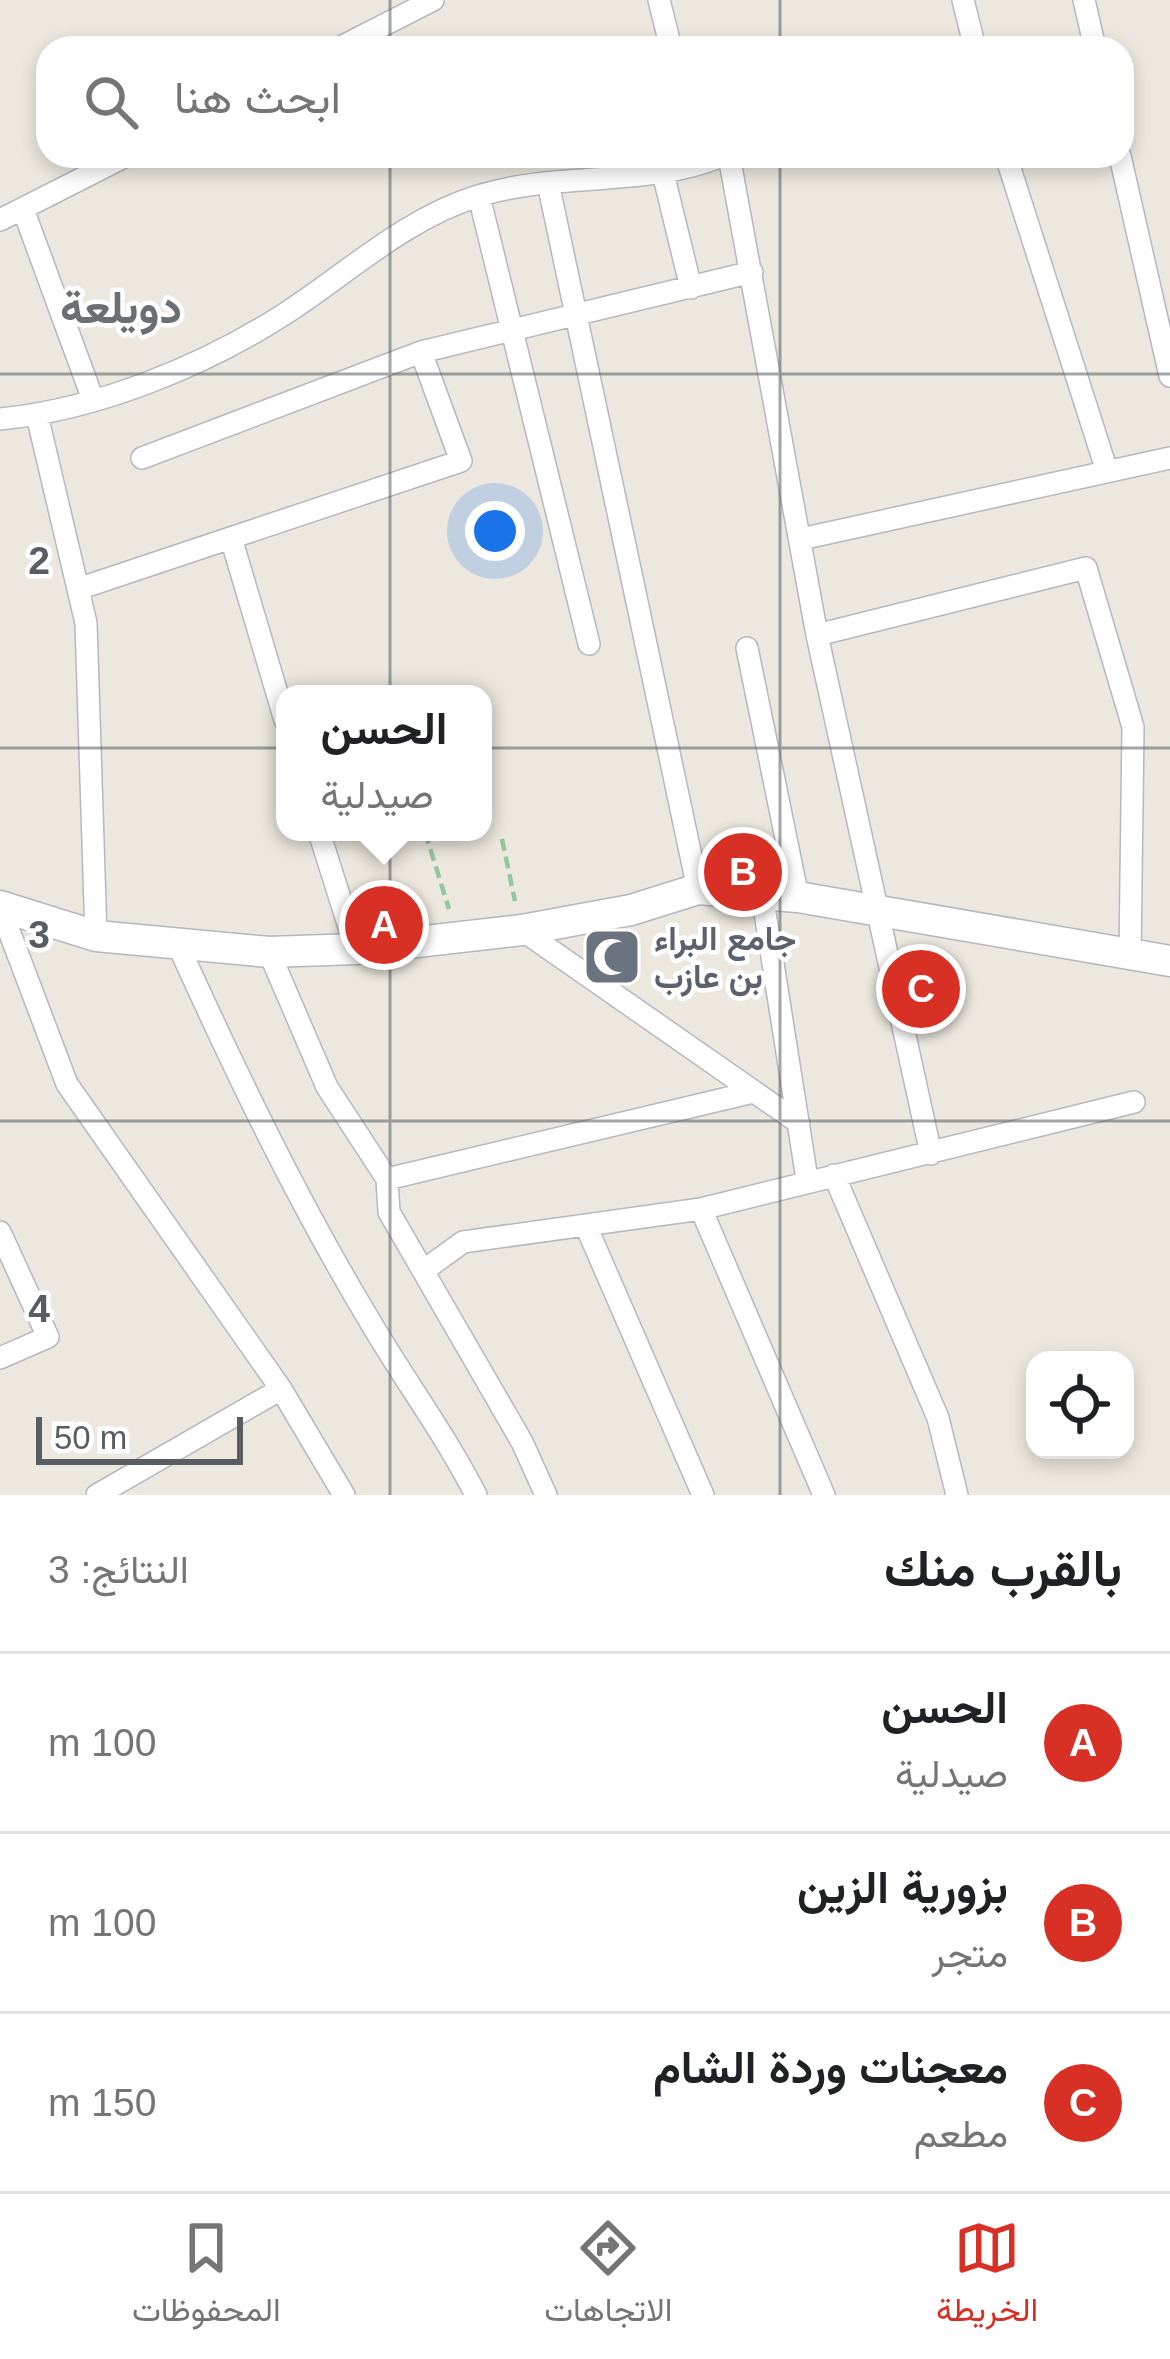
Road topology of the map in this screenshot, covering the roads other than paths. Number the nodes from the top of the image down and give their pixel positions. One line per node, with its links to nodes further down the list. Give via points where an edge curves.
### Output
1 (433, 0): 5 (street)
2 (659, 0): 6 (street)
3 (963, 0): 7 (street)
4 (1084, 0): 8 (street)
5 (362, 36)
6 (668, 36)
7 (972, 36)
8 (1092, 36)
9 (102, 168): 17 (street)
10 (674, 168): 14 (street)
11 (729, 168): 19 (street)
12 (1010, 168): 30 (street)
13 (1123, 168): 24 (street)
14 (662, 172): 15 (street); 20 (street)
15 (548, 183): 16 (street); 21 (street)
16 (478, 196): 22 (street); 25 (street, via 405,228 281,317 182,368)
17 (23, 208): 18 (street); 25 (street)
18 (0, 220)
19 (752, 272): 20 (street); 32 (street)
20 (691, 288): 21 (street)
21 (574, 316): 22 (street); 39 (street)
22 (516, 329): 23 (street); 35 (street)
23 (421, 352): 28 (street); 31 (street, via 461,460)
24 (1170, 376)
25 (92, 398): 26 (street)
26 (38, 415): 27 (street); 33 (street)
27 (0, 419)
28 (142, 458)
29 (1170, 458): 30 (street)
30 (1106, 468): 32 (street)
31 (231, 538): 33 (street); 37 (street)
32 (801, 539): 34 (street)
33 (78, 589): 45 (street, via 86,623)
34 (817, 635): 43 (street); 49 (street, via 1086,568 1133,727)
35 (589, 644)
36 (747, 648): 41 (street)
37 (276, 690)
38 (323, 841): 47 (street)
39 (698, 889): 40 (main road); 44 (main road)
40 (762, 894): 41 (main road); 53 (street)
41 (798, 897): 43 (main road)
42 (0, 907): 45 (main road); 63 (street, via 67,1084)
43 (876, 912): 49 (main road); 54 (street)
44 (522, 930): 47 (main road); 51 (street)
45 (96, 936): 46 (main road)
46 (179, 947): 48 (main road); 66 (street, via 255,1115)
47 (356, 949): 48 (main road)
48 (269, 952): 56 (street, via 327,1087)
49 (1130, 957): 50 (main road)
50 (1170, 961)
51 (749, 1094): 53 (street); 56 (street)
52 (1134, 1102): 54 (street)
53 (799, 1123): 57 (street)
54 (931, 1154): 55 (street)
55 (834, 1174): 57 (street); 70 (street, via 938,1418)
56 (387, 1179): 61 (street, via 389,1212)
57 (807, 1179): 58 (street)
58 (701, 1209): 59 (street); 69 (street)
59 (586, 1226): 61 (street, via 463,1242); 68 (street)
60 (0, 1232): 62 (street, via 49,1337)
61 (423, 1271): 67 (street)
62 (0, 1358)
63 (281, 1389): 64 (street); 65 (street)
64 (338, 1493)
65 (97, 1495)
66 (476, 1495)
67 (546, 1495)
68 (703, 1495)
69 (824, 1495)
70 (958, 1495)

